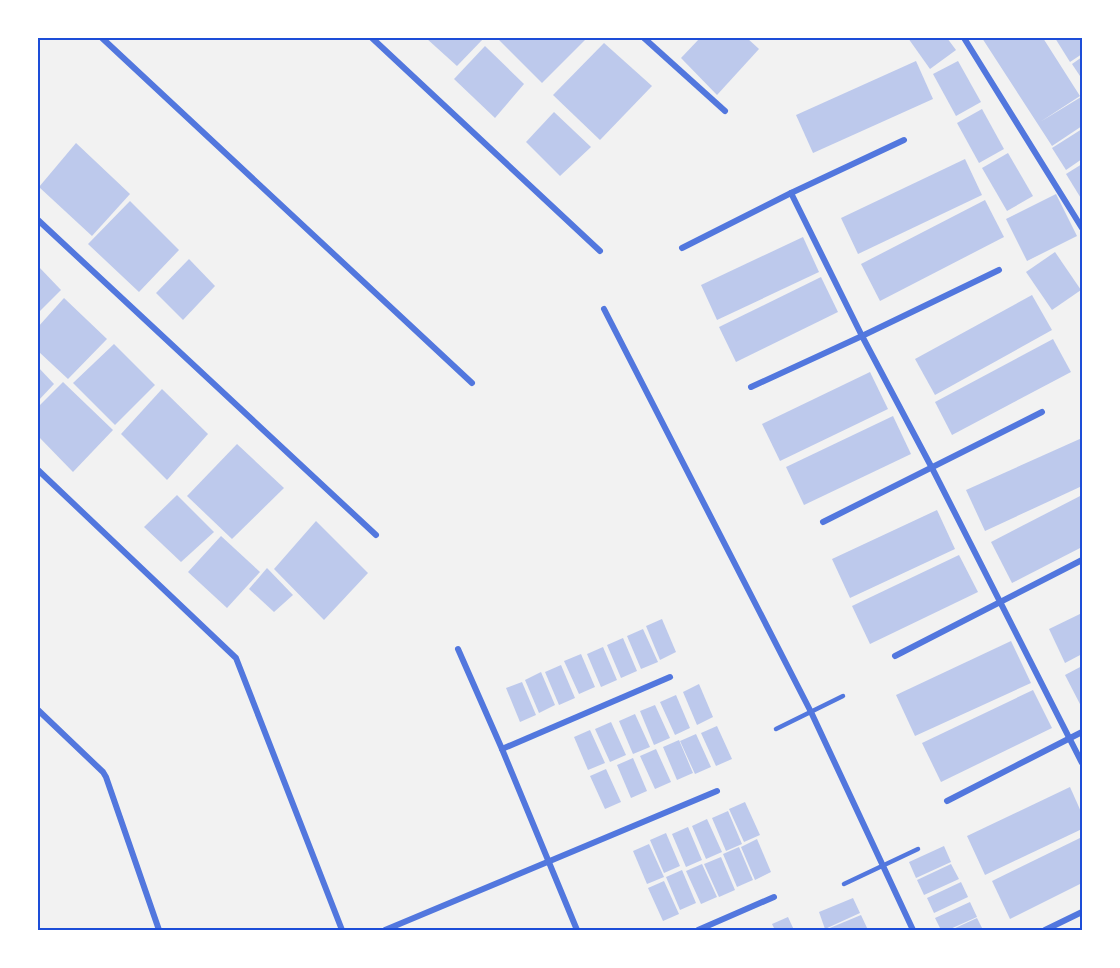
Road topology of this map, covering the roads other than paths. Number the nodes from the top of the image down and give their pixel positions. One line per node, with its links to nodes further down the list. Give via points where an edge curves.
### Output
1 (102, 38): 15 (street)
2 (372, 38): 11 (street)
3 (644, 38): 5 (street)
4 (964, 38): 9 (street)
5 (725, 111)
6 (904, 140): 7 (street)
7 (791, 193): 10 (street); 14 (street)
8 (38, 220): 21 (street)
9 (1083, 228)
10 (682, 248)
11 (600, 251)
12 (999, 270): 14 (street)
13 (604, 309): 29 (street)
14 (862, 336): 16 (street); 18 (street)
15 (472, 382)
16 (751, 387)
17 (1042, 412): 18 (street)
18 (932, 468): 20 (street); 23 (street)
19 (38, 470): 44 (street, via 236,658)
20 (823, 522)
21 (376, 535)
22 (1083, 560): 23 (street)
23 (1000, 603): 25 (street); 32 (street)
24 (458, 649): 33 (street)
25 (895, 656)
26 (670, 677): 33 (street)
27 (843, 696): 29 (lane)
28 (38, 710): 43 (street, via 103,771)
29 (811, 712): 30 (lane); 39 (street)
30 (776, 729)
31 (1083, 732): 32 (street)
32 (1070, 738): 34 (street); 36 (street)
33 (502, 749): 38 (street)
34 (1083, 763)
35 (717, 792): 38 (street)
36 (947, 801)
37 (918, 849): 39 (lane)
38 (549, 862): 45 (street); 46 (street)
39 (884, 866): 40 (lane); 48 (street)
40 (844, 884)
41 (774, 897): 47 (street)
42 (1083, 912): 49 (street)
43 (159, 930)
44 (342, 930)
45 (385, 930)
46 (577, 930)
47 (698, 930)
48 (912, 930)
49 (1045, 930)

